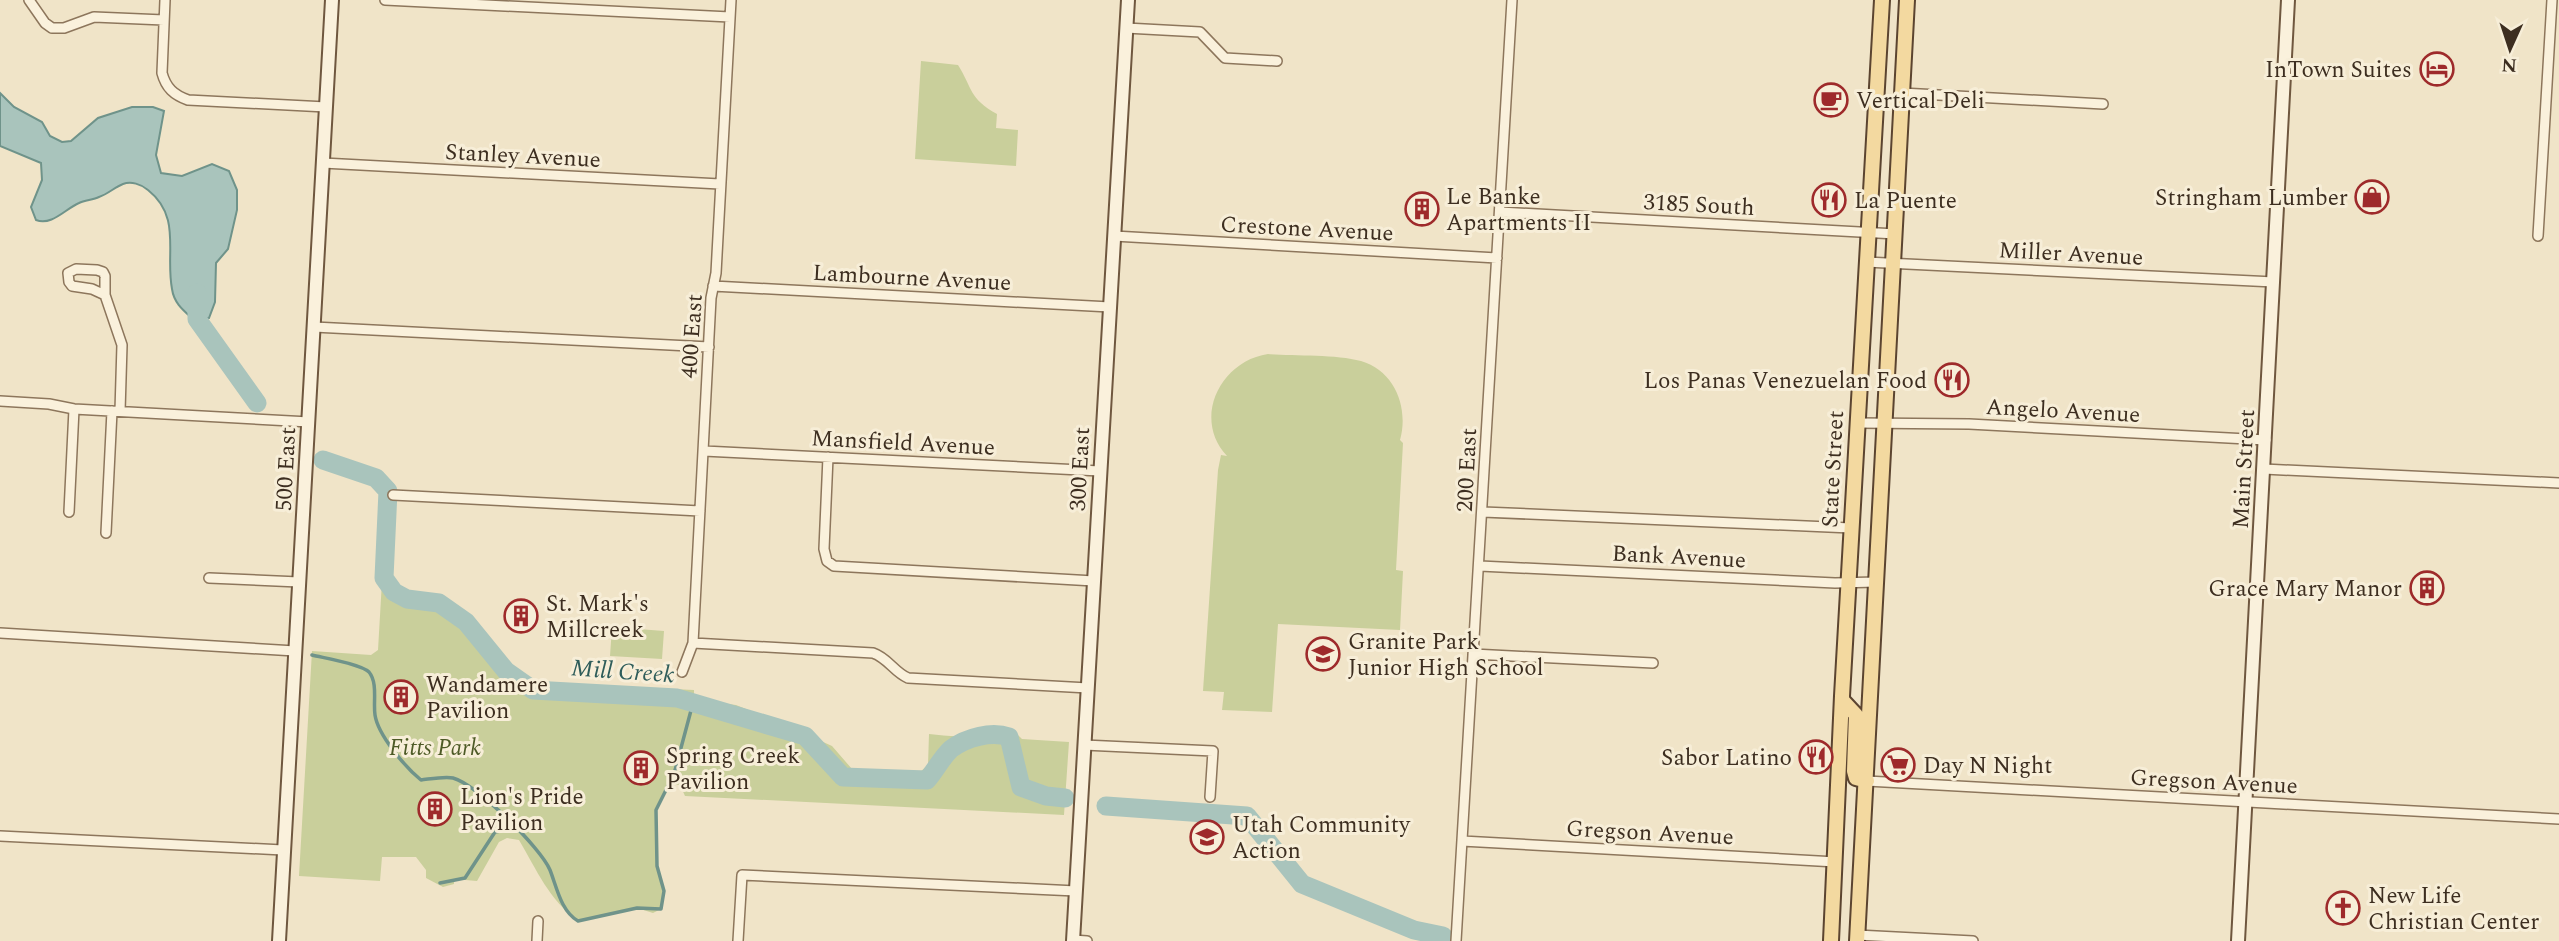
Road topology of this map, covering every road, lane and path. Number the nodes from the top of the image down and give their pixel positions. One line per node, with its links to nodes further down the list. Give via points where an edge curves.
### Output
1 (29, 0): 13 (street, via 52,28 94,17)
2 (165, 0): 13 (street)
3 (332, 0): 18 (street, 500 East)
4 (385, 0): 12 (street)
5 (731, 0): 12 (street, 400 East)
6 (1128, 0): 14 (street, 300 East)
7 (1512, 0): 21 (street, 200 East)
8 (1882, 0): 22 (main road, State Street)
9 (1907, 0): 16 (main road)
10 (2288, 0): 29 (street, Main Street)
11 (2553, 0): 25 (street)
12 (730, 17): 20 (street, 400 East)
13 (164, 20): 18 (street, via 162,73 177,96)
14 (1126, 28): 15 (street, via 1200,32 1225,58); 24 (street, 300 East)
15 (1277, 61)
16 (1902, 93): 17 (street); 23 (main road)
17 (2104, 104)
18 (326, 107): 19 (street, 500 East)
19 (323, 163): 20 (street, Stanley Avenue); 33 (street, 500 East)
20 (720, 184): 30 (street, 400 East)
21 (1500, 212): 22 (street, 3185 South); 26 (street, 200 East)
22 (1868, 232): 23 (street, 3185 South); 27 (main road, State Street)
23 (1896, 234): 28 (main road)
24 (1114, 236): 26 (street, Crestone Avenue); 32 (street, 300 East)
25 (2538, 236)
26 (1497, 258): 50 (street, 200 East)
27 (1866, 262): 28 (street, Miller Avenue); 39 (main road, State Street)
28 (1894, 263): 29 (street, Miller Avenue); 40 (main road)
29 (2274, 282): 41 (street, Main Street)
30 (713, 286): 32 (street, Lambourne Avenue); 34 (street, 400 East)
31 (105, 295): 37 (street, via 122,345)
32 (1110, 307): 45 (street, 300 East)
33 (314, 327): 34 (street); 38 (street, 500 East)
34 (709, 347): 42 (street, 400 East)
35 (0, 401): 36 (street)
36 (75, 410): 37 (street); 49 (street)
37 (116, 411): 38 (street); 52 (street)
38 (309, 422): 56 (street, 500 East)
39 (1858, 423): 40 (street, Angelo Avenue); 51 (main road, State Street)
40 (1885, 424): 41 (street, Angelo Avenue); 57 (main road)
41 (2266, 440): 44 (street, Main Street)
42 (704, 451): 43 (street, Mansfield Avenue); 48 (street, 400 East)
43 (828, 457): 45 (street, Mansfield Avenue); 55 (street, via 824,549 834,566)
44 (2264, 469): 46 (street); 70 (street, Main Street)
45 (1100, 471): 55 (street, 300 East)
46 (2559, 483)
47 (393, 495): 48 (street)
48 (700, 511): 60 (street, 400 East)
49 (69, 512)
50 (1483, 512): 51 (street); 53 (street, 200 East)
51 (1851, 528): 58 (main road, State Street)
52 (106, 534)
53 (1480, 566): 58 (street, Bank Avenue); 62 (street, 200 East)
54 (209, 578): 56 (street)
55 (1094, 581): 65 (street, 300 East)
56 (299, 582): 61 (street, 500 East)
57 (1877, 582): 58 (street, Bank Avenue); 68 (main road)
58 (1849, 583): 66 (main road, State Street)
59 (0, 633): 61 (street)
60 (693, 643): 64 (street, 400 East); 65 (street, via 873,653 908,678)
61 (295, 651): 74 (street, 500 East)
62 (1473, 654): 63 (street); 73 (street, 200 East)
63 (1653, 663)
64 (682, 672)
65 (1088, 688): 67 (street, 300 East)
66 (1842, 700): 68 (main road, via 1856,715 1856,778); 75 (main road, State Street)
67 (1084, 745): 69 (street, via 1213,751); 76 (street, 300 East)
68 (1867, 781): 70 (street, Gregson Avenue); 78 (main road)
69 (1210, 797)
70 (2247, 802): 71 (street, Gregson Avenue); 87 (street, Main Street)
71 (2559, 819)
72 (0, 836): 74 (street)
73 (1462, 841): 75 (street, Gregson Avenue); 84 (street, 200 East)
74 (283, 850): 79 (street, 500 East)
75 (1836, 862): 85 (main road, State Street)
76 (1076, 891): 81 (street, via 742,876); 82 (street, 300 East)
77 (538, 921): 80 (street)
78 (1857, 938): 86 (street)
79 (279, 941)
80 (537, 941)
81 (738, 941)
82 (1073, 941): 83 (street)
83 (1087, 941)
84 (1456, 941)
85 (1831, 941)
86 (1973, 941)
87 (2238, 941)

